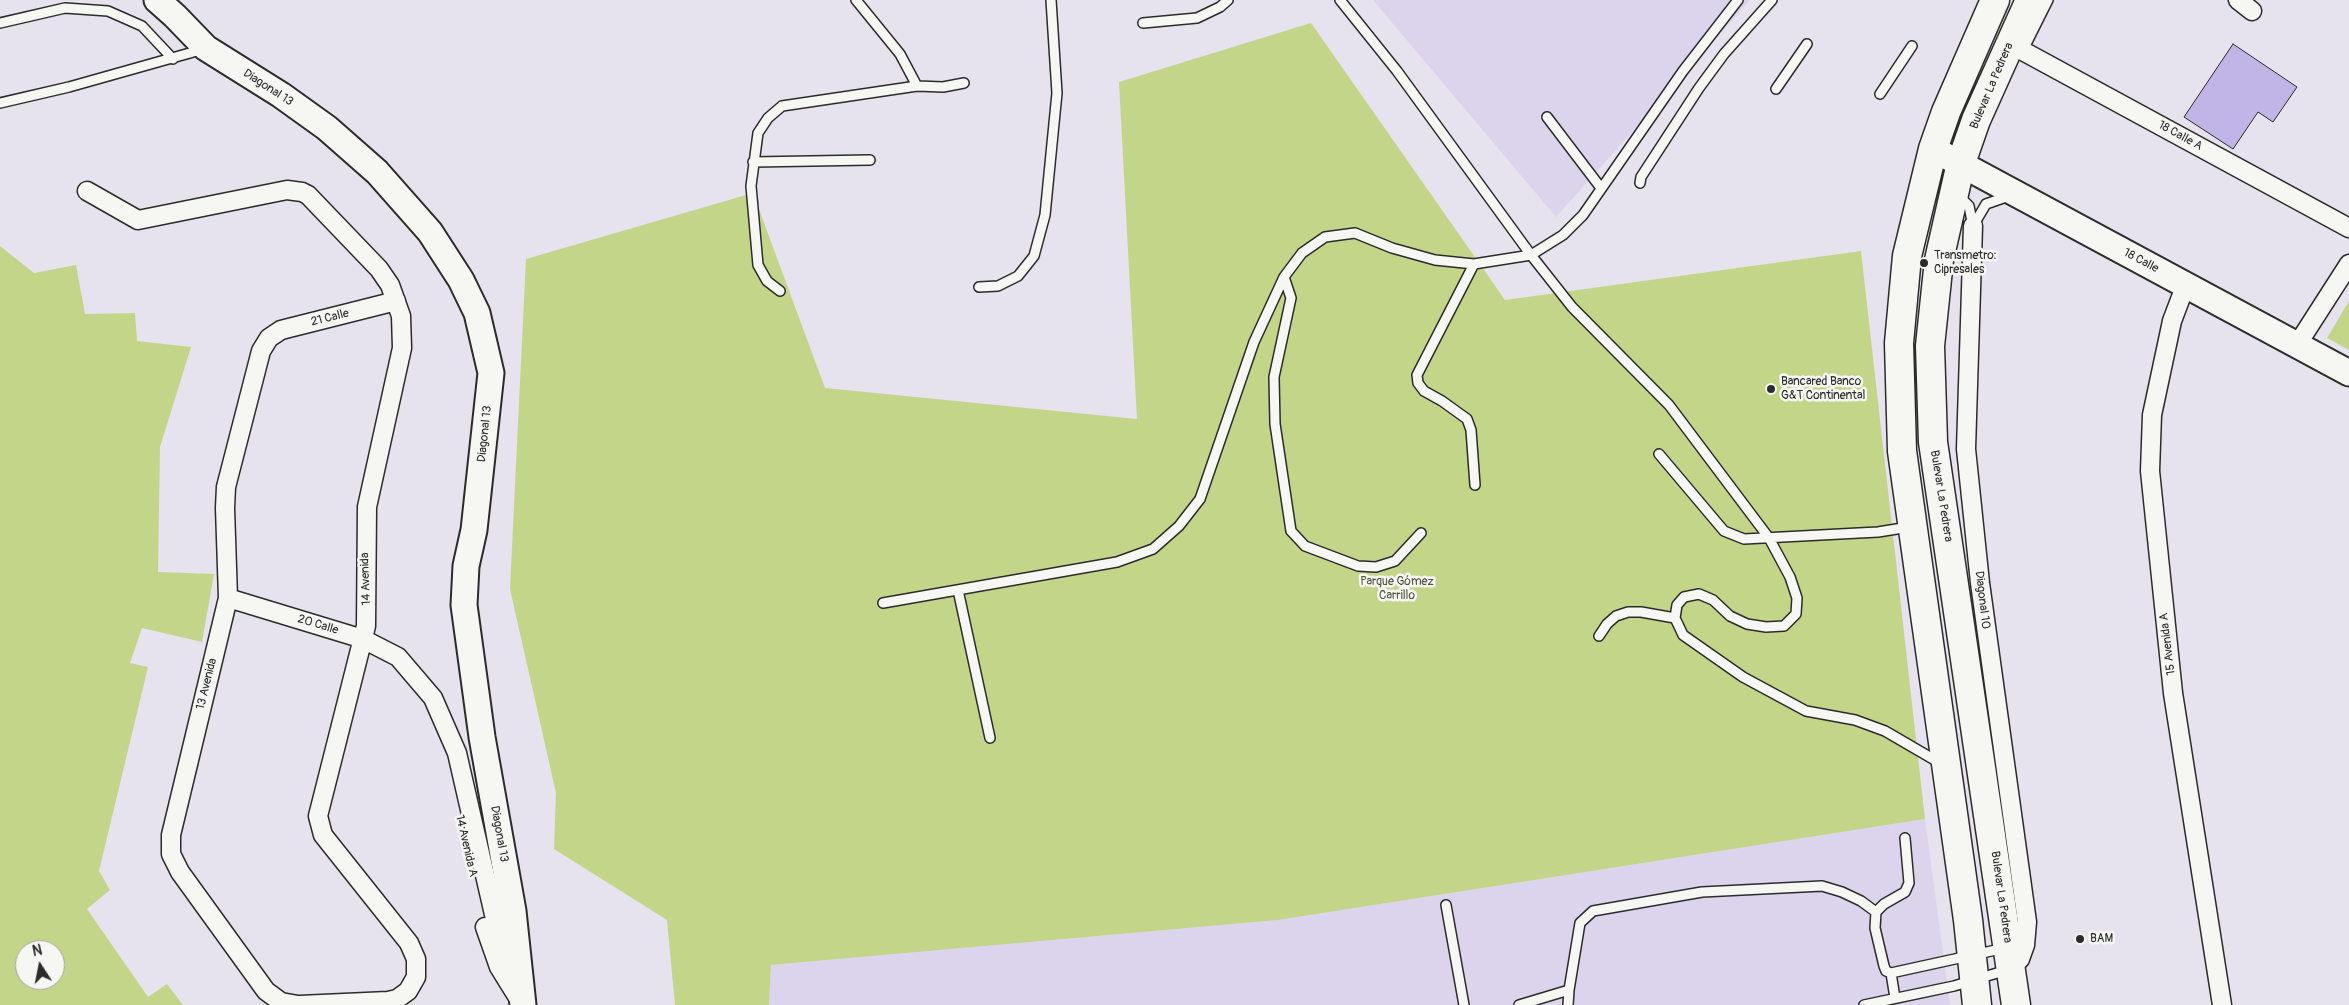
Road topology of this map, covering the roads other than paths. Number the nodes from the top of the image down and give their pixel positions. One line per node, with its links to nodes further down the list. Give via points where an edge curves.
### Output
1 (157, 0): 16 (street, Diagonal 13)
2 (856, 0): 19 (lane, via 900,54)
3 (1051, 0): 40 (lane, via 1057,93 1045,215 1034,256 1018,276 998,286)
4 (1228, 0): 12 (lane, via 1196,18)
5 (1340, 0): 35 (lane, via 1397,71)
6 (1738, 0): 29 (lane, via 1683,71)
7 (1772, 0): 28 (lane, via 1699,88)
8 (1995, 0): 24 (main road)
9 (2030, 0): 15 (main road, Bulevar La Pedrera)
10 (2048, 0): 15 (lane)
11 (0, 23): 17 (lane, via 65,8 108,11 142,26)
12 (1143, 23)
13 (1808, 44): 20 (lane)
14 (1912, 46): 21 (lane)
15 (2016, 47): 27 (main road, Bulevar La Pedrera, via 1976,120); 34 (street, 18 Calle A)
16 (206, 48): 17 (lane); 68 (street, Diagonal 13, via 327,128 377,172 430,232 461,280 476,312 491,373 474,530 466,566 464,605 482,737 513,912)
17 (173, 59): 22 (lane)
18 (964, 83): 19 (lane, via 943,87)
19 (917, 86): 26 (lane, via 782,106 758,133)
20 (1776, 89)
21 (1880, 94)
22 (0, 103)
23 (1546, 117): 29 (lane)
24 (1933, 149): 27 (street, 18 Calle); 48 (main road, via 1907,256 1899,342 1902,451)
25 (870, 160): 26 (lane)
26 (753, 162): 41 (lane, via 751,186 758,265 767,281)
27 (1962, 163): 31 (main road, Bulevar La Pedrera); 32 (street, 18 Calle)
28 (1640, 183)
29 (1602, 188): 35 (lane, via 1583,215 1563,235)
30 (87, 191): 42 (street, 14 Avenida, via 138,220 287,190 302,192 379,269)
31 (1954, 192): 33 (lane, via 1969,206); 63 (main road, Bulevar La Pedrera, via 1939,260 1930,346 1933,442)
32 (2021, 196): 33 (lane, via 2006,196 1986,204); 39 (street, 18 Calle)
33 (1973, 226): 63 (street, Diagonal 10, via 1966,450 1980,583 2027,922 2020,960)
34 (2349, 228)
35 (1531, 255): 36 (lane); 50 (lane, via 1572,307 1669,405)
36 (1474, 264): 38 (lane, via 1435,260 1354,233 1325,237 1302,253); 47 (lane, via 1417,374 1418,383 1424,391 1467,419)
37 (2349, 264): 44 (street)
38 (1284, 277): 49 (lane, via 1291,298 1274,377 1275,424 1291,531 1305,546 1358,566 1376,567 1395,561); 51 (lane, via 1254,342 1200,499 1179,526 1153,549 1117,562)
39 (2186, 284): 44 (street, 18 Calle); 75 (street, 15 Avenida A, via 2172,321 2152,415 2150,471 2173,693)
40 (979, 287)
41 (780, 291)
42 (396, 300): 43 (street, 21 Calle, via 281,330); 56 (street, 14 Avenida, via 403,331 402,348 367,507 368,600)
43 (267, 341): 52 (street, 13 Avenida, via 259,358 226,487)
44 (2297, 345): 45 (street, 18 Calle)
45 (2349, 373)
46 (1659, 454): 50 (lane, via 1724,531 1744,539)
47 (1475, 485)
48 (1913, 526): 50 (lane, via 1878,532); 59 (main road)
49 (1421, 533)
50 (1768, 538): 54 (lane, via 1790,577 1797,598 1796,614 1784,626 1748,624 1730,616 1713,600 1699,594 1684,597 1677,606)
51 (958, 590): 53 (lane); 58 (lane)
52 (228, 598): 56 (street, 20 Calle); 69 (street, 13 Avenida, via 172,827 170,847 180,872 273,998)
53 (883, 603)
54 (1675, 618): 55 (lane, via 1628,612 1616,616); 59 (lane, via 1683,635 1744,677 1806,711 1855,720 1885,731)
55 (1599, 636)
56 (363, 639): 57 (street, 20 Calle); 69 (street, 14 Avenida, via 318,823 329,844 409,943 417,968 413,985 397,999)
57 (404, 662): 68 (street, 14 Avenida A, via 433,698 457,753 498,932)
58 (990, 738)
59 (1947, 767): 65 (main road)
60 (1905, 838): 62 (lane, via 1909,883 1905,892)
61 (1446, 905): 70 (lane)
62 (1876, 912): 64 (lane, via 1875,928 1884,966); 66 (lane, via 1855,898 1822,886 1702,892 1593,911 1580,923)
63 (2009, 958): 65 (lane); 65 (lane); 74 (main road, Bulevar La Pedrera)
64 (1891, 973): 65 (lane); 67 (lane)
65 (1975, 980): 67 (lane)
66 (1568, 990): 71 (lane); 72 (lane)
67 (1895, 998): 73 (lane)
68 (523, 999)
69 (299, 1005)
70 (1464, 1005)
71 (1519, 1005)
72 (1568, 1005)
73 (1866, 1005)
74 (2016, 1005)
75 (2222, 1005)

